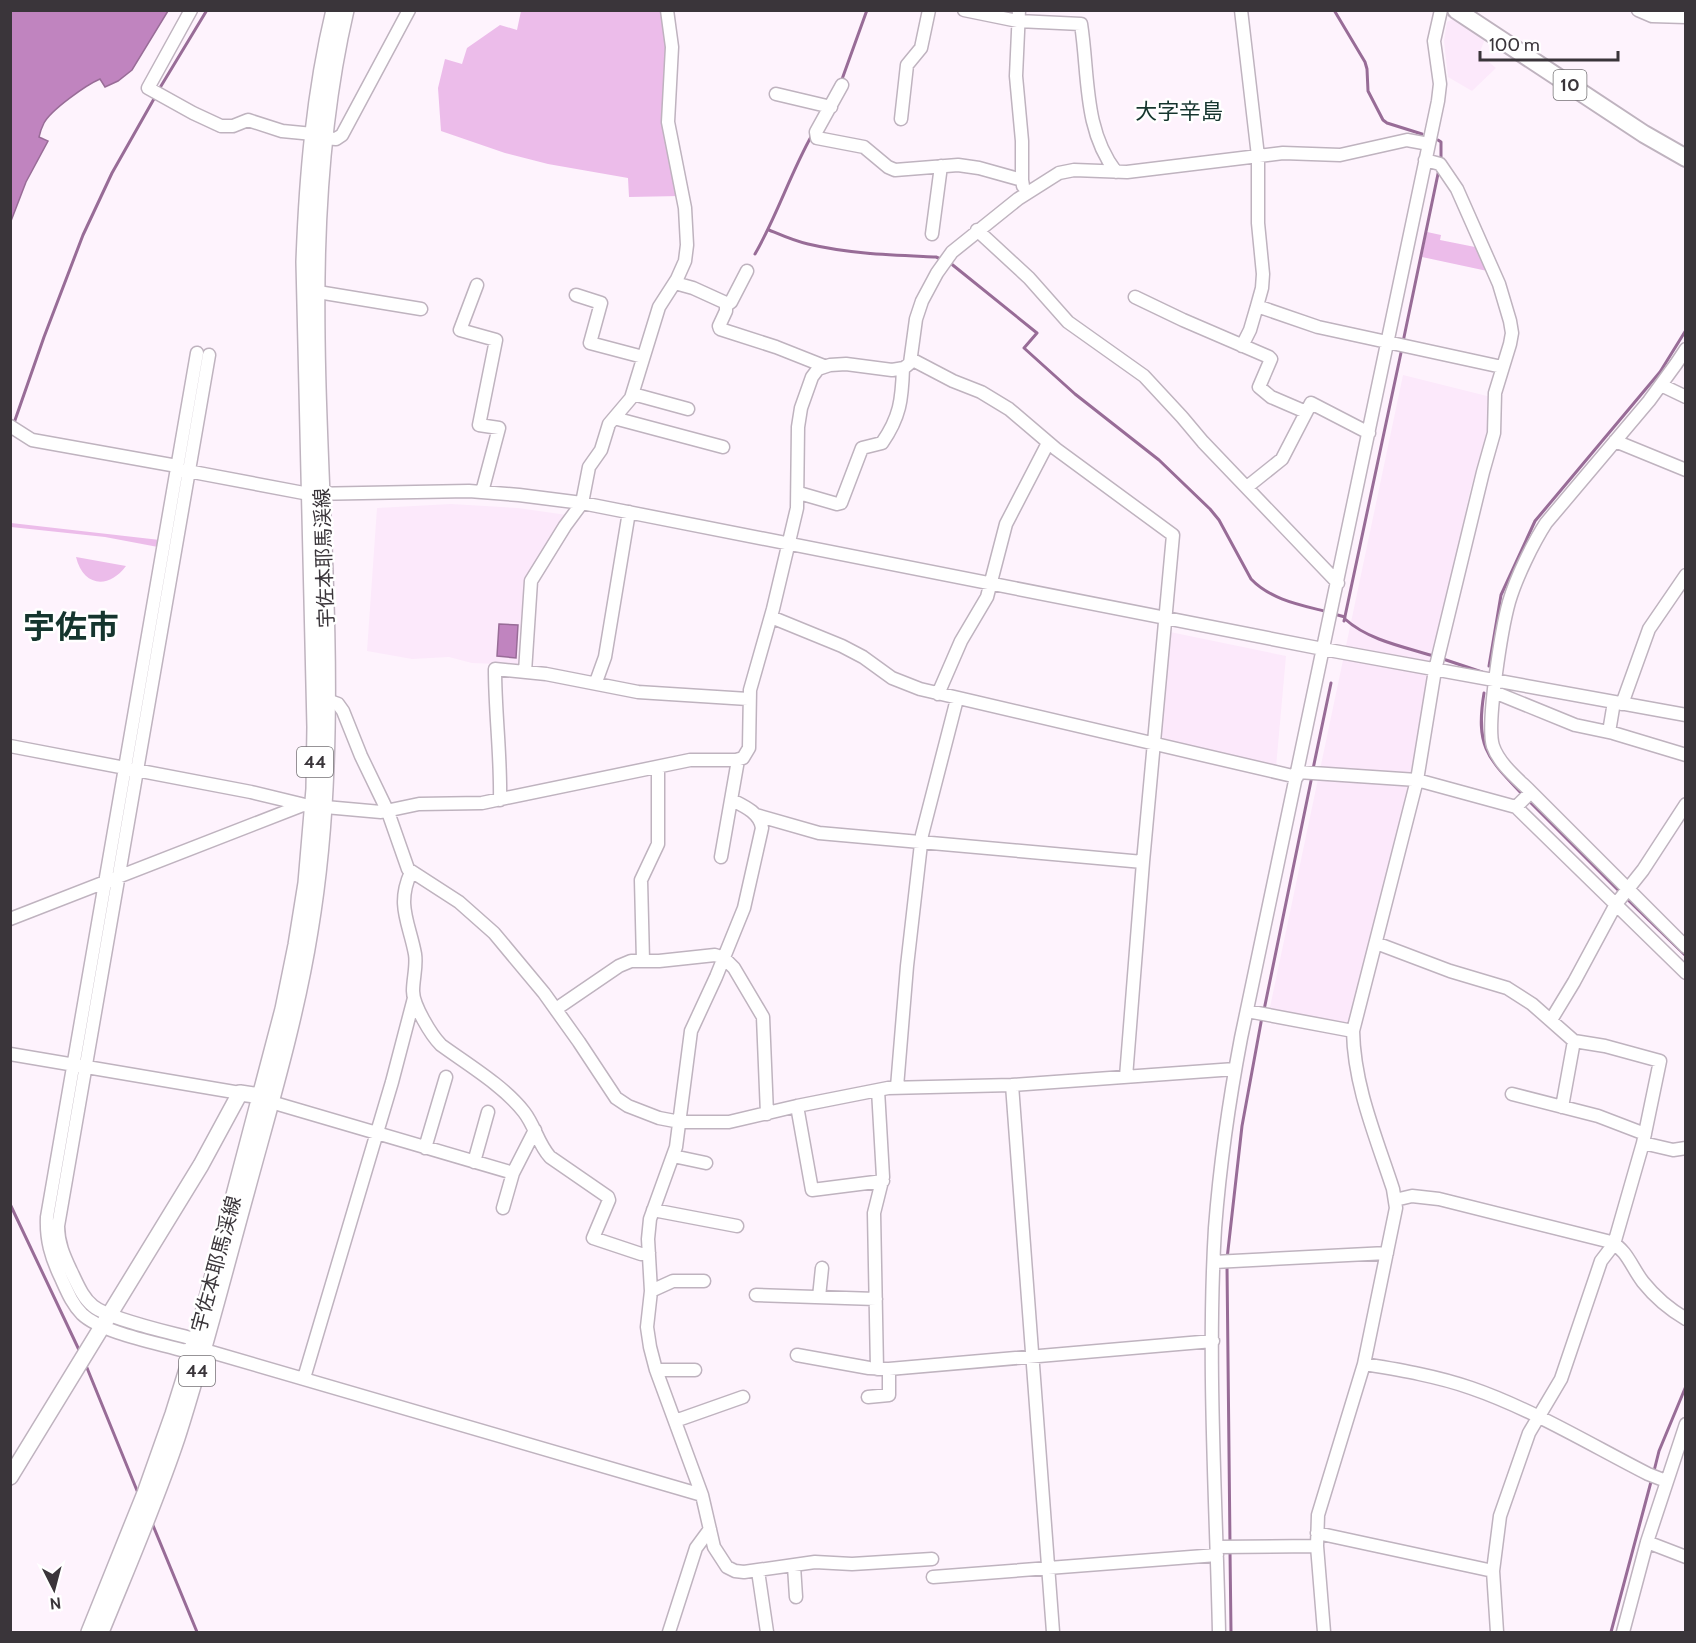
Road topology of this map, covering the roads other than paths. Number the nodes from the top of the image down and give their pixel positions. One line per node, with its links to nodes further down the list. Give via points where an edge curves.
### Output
1 (191, 10): 18 (street, via 148,88 221,126 251,121 282,131)
2 (334, 10): 18 (main road, 宇佐本耶馬渓線 / 44, via 321,78)
3 (346, 10): 18 (main road, 宇佐本耶馬渓線 / 44)
4 (409, 10): 18 (street, via 342,135 336,139)
5 (667, 10): 30 (street, via 672,47 668,122 685,208 687,245)
6 (929, 10): 17 (street, via 921,48 907,65)
7 (964, 10): 12 (street)
8 (1241, 10): 20 (street)
9 (1441, 10): 19 (street, via 1434,34 1439,93)
10 (1456, 10): 21 (highway, 10)
11 (1638, 10): 13 (street, via 1652,16)
12 (1019, 16): 24 (street, via 1081,24 1095,133); 25 (street, via 1016,76)
13 (1686, 17)
14 (842, 85): 16 (street)
15 (776, 94): 16 (street)
16 (831, 107): 23 (street, via 816,132 817,138 864,147 891,169)
17 (901, 119)
18 (319, 136): 32 (main road, 宇佐本耶馬渓線 / 44); 62 (main road, 宇佐本耶馬渓線 / 44, via 307,191 304,262)
19 (1429, 144): 20 (street, via 1407,140 1340,155); 22 (street)
20 (1258, 156): 24 (street); 36 (street, via 1263,274)
21 (1686, 158)
22 (1425, 160): 38 (street); 45 (street, via 1440,164 1457,189 1499,284 1512,333)
23 (941, 166): 25 (street, via 967,166); 28 (street)
24 (1116, 172): 26 (street, via 1064,171)
25 (1022, 180): 26 (street)
26 (1027, 192): 27 (street)
27 (977, 230): 43 (street, via 952,252 926,293); 59 (street, via 1029,278 1068,322 1144,376)
28 (932, 234)
29 (747, 271): 35 (street)
30 (675, 283): 35 (street); 42 (street, via 659,307)
31 (477, 285): 60 (street, via 460,330 496,340 479,424 499,428)
32 (318, 292): 37 (street); 62 (main road, 宇佐本耶馬渓線 / 44)
33 (576, 295): 42 (street, via 601,303 590,343)
34 (1135, 297): 39 (street)
35 (727, 305): 44 (street, via 720,329)
36 (1257, 306): 38 (street, via 1318,327); 39 (street)
37 (421, 309)
38 (1388, 340): 45 (street); 53 (street)
39 (1242, 346): 50 (street, via 1271,358 1259,383 1260,390)
40 (1685, 350): 46 (street)
41 (203, 354): 57 (street)
42 (644, 357): 47 (street)
43 (907, 364): 44 (street, via 892,370 846,364); 55 (street, via 988,396 1015,413); 61 (street, via 898,416 882,443 862,448 841,502)
44 (824, 366): 61 (street, via 812,377 801,408)
45 (1502, 367): 72 (street, via 1495,393 1494,433)
46 (1661, 386): 48 (street); 54 (street)
47 (633, 394): 49 (street); 51 (street)
48 (1686, 397)
49 (688, 409)
50 (1306, 412): 53 (street, via 1309,404 1314,404); 59 (street, via 1282,459)
51 (614, 418): 56 (street); 63 (street, via 589,467)
52 (10, 426): 57 (street, via 32,440)
53 (1369, 433): 68 (street)
54 (1615, 441): 58 (street); 75 (street, via 1538,537 1509,601)
55 (1048, 443): 67 (street, via 1006,524); 70 (street, via 1173,536)
56 (723, 447)
57 (181, 469): 62 (street); 88 (street)
58 (1686, 470)
59 (1247, 487): 68 (street)
60 (482, 492): 62 (street); 63 (street)
61 (799, 493): 65 (street)
62 (315, 494): 79 (main road, 宇佐本耶馬渓線 / 44); 95 (main road, 宇佐本耶馬渓線 / 44)
63 (582, 503): 64 (street); 73 (street, via 531,581)
64 (629, 512): 65 (street); 74 (street, via 605,657)
65 (788, 544): 67 (street); 69 (street)
66 (1686, 575): 80 (street, via 1649,629)
67 (990, 583): 70 (street); 76 (street, via 987,597 961,641)
68 (1338, 583): 71 (street)
69 (771, 617): 76 (street, via 842,645 892,678); 77 (street)
70 (1165, 618): 71 (street); 83 (street)
71 (1323, 649): 72 (street); 89 (street)
72 (1436, 670): 75 (street); 90 (street)
73 (525, 672): 74 (street); 92 (street, via 495,669)
74 (596, 682): 77 (street, via 638,692)
75 (1495, 686): 80 (street); 82 (street, via 1568,722); 91 (street, via 1493,746)
76 (938, 694): 78 (street)
77 (748, 699): 86 (street, via 749,748)
78 (957, 699): 83 (street); 99 (street)
79 (327, 700): 95 (main road, 宇佐本耶馬渓線 / 44); 97 (street, via 343,711)
80 (1618, 703): 81 (street); 82 (street)
81 (1686, 715)
82 (1609, 732): 85 (street)
83 (1155, 742): 89 (street); 101 (street)
84 (10, 746): 88 (street)
85 (1686, 756)
86 (738, 760): 87 (street, via 696,759); 93 (street)
87 (657, 768): 92 (street); 110 (street, via 658,844 641,880)
88 (131, 769): 95 (street); 103 (street); 104 (street)
89 (1297, 774): 90 (street); 114 (street)
90 (1417, 780): 96 (street); 107 (street)
91 (1530, 793): 96 (street); 105 (street)
92 (500, 800): 97 (street, via 419,804)
93 (732, 800): 98 (street); 100 (street)
94 (1686, 804): 105 (street)
95 (314, 805): 97 (street); 103 (street); 128 (main road, 宇佐本耶馬渓線 / 44, via 319,870 310,930 301,982)
96 (1518, 806): 105 (street)
97 (388, 812): 102 (street)
98 (756, 815): 99 (street, via 819,833); 109 (street, via 762,828 744,908)
99 (921, 842): 101 (street); 124 (street)
100 (721, 857)
101 (1143, 862): 122 (street)
102 (411, 872): 112 (street, via 403,904 415,957); 113 (street, via 459,902 494,933)
103 (118, 876): 104 (street); 119 (street)
104 (105, 882): 106 (street); 119 (street)
105 (1623, 897): 108 (street); 111 (street); 115 (street)
106 (10, 919)
107 (1376, 943): 115 (street, via 1507,988); 116 (street)
108 (1686, 947)
109 (724, 958): 110 (street); 132 (street, via 763,1017); 133 (street, via 690,1036)
110 (643, 960): 113 (street, via 623,964)
111 (1686, 973)
112 (414, 998): 134 (street, via 437,1042 516,1103); 135 (street)
113 (556, 1009): 133 (street, via 616,1098 648,1114)
114 (1247, 1011): 116 (street); 120 (street)
115 (1551, 1020): 117 (street)
116 (1353, 1031): 144 (street, via 1358,1078)
117 (1574, 1041): 130 (street); 136 (street, via 1660,1061)
118 (10, 1054): 119 (street)
119 (79, 1066): 126 (street); 159 (street, via 58,1233 62,1252 81,1290)
120 (1235, 1069): 122 (street); 151 (street, via 1223,1144)
121 (446, 1077): 137 (street)
122 (1126, 1077): 123 (street)
123 (1012, 1085): 124 (street); 163 (street)
124 (897, 1088): 125 (street)
125 (878, 1090): 129 (street); 143 (street)
126 (240, 1093): 128 (main road); 159 (main road, via 201,1165)
127 (1512, 1094): 130 (street)
128 (266, 1099): 135 (street); 161 (main road, 宇佐本耶馬渓線 / 44)
129 (797, 1106): 132 (street); 143 (street, via 812,1190)
130 (1562, 1107): 136 (street, via 1598,1116)
131 (488, 1112): 140 (street)
132 (767, 1114): 133 (street, via 737,1121)
133 (680, 1122): 139 (street)
134 (535, 1130): 142 (street); 149 (street, via 550,1157 609,1198 593,1238 641,1254)
135 (376, 1134): 137 (street); 168 (street)
136 (1644, 1139): 138 (street, via 1673,1150); 148 (street)
137 (425, 1148): 140 (street)
138 (1686, 1148)
139 (673, 1156): 141 (street); 146 (street)
140 (474, 1162): 142 (street)
141 (706, 1163)
142 (513, 1173): 145 (street)
143 (883, 1181): 157 (street, via 874,1213)
144 (1395, 1200): 148 (street, via 1412,1196 1439,1199); 150 (street)
145 (503, 1208)
146 (653, 1210): 147 (street); 149 (street)
147 (737, 1226)
148 (1614, 1244): 158 (street, via 1661,1301); 171 (street, via 1601,1261 1557,1386)
149 (650, 1253): 154 (street)
150 (1387, 1253): 151 (street); 164 (street)
151 (1224, 1262): 160 (street)
152 (822, 1268): 156 (street)
153 (704, 1281): 154 (street, via 673,1281)
154 (651, 1291): 166 (street, via 648,1333)
155 (756, 1295): 156 (street)
156 (819, 1297): 157 (street)
157 (876, 1299): 165 (street)
158 (1686, 1319)
159 (105, 1320): 161 (street, via 190,1338); 174 (main road)
160 (1212, 1341): 163 (street); 180 (street)
161 (199, 1348): 168 (street); 189 (main road, 宇佐本耶馬渓線 / 44); 190 (main road, 宇佐本耶馬渓線 / 44, via 164,1474)
162 (797, 1355): 165 (street)
163 (1032, 1356): 165 (street); 184 (street)
164 (1364, 1364): 171 (street, via 1471,1388); 178 (street, via 1321,1505)
165 (883, 1369): 170 (street, via 889,1395)
166 (656, 1370): 167 (street); 172 (street)
167 (695, 1370)
168 (304, 1378): 176 (street)
169 (743, 1397): 172 (street)
170 (868, 1397)
171 (1538, 1418): 175 (street); 186 (street, via 1500,1516)
172 (675, 1421): 176 (street)
173 (1686, 1424): 175 (street)
174 (10, 1477)
175 (1658, 1478): 179 (street)
176 (702, 1495): 177 (street)
177 (710, 1529): 185 (street, via 714,1547 727,1567 739,1572); 191 (street, via 696,1548)
178 (1317, 1540): 180 (street); 186 (street); 195 (street)
179 (1647, 1542): 181 (street); 197 (street)
180 (1225, 1549): 184 (street); 194 (street)
181 (1686, 1557)
182 (932, 1559): 183 (street)
183 (794, 1566): 185 (street); 188 (street)
184 (1048, 1567): 187 (street); 193 (street)
185 (758, 1571): 192 (street)
186 (1493, 1571): 196 (street)
187 (933, 1577)
188 (796, 1597)
189 (89, 1632)
190 (101, 1632)
191 (669, 1632)
192 (767, 1632)
193 (1053, 1632)
194 (1219, 1632)
195 (1324, 1632)
196 (1497, 1632)
197 (1623, 1632)

